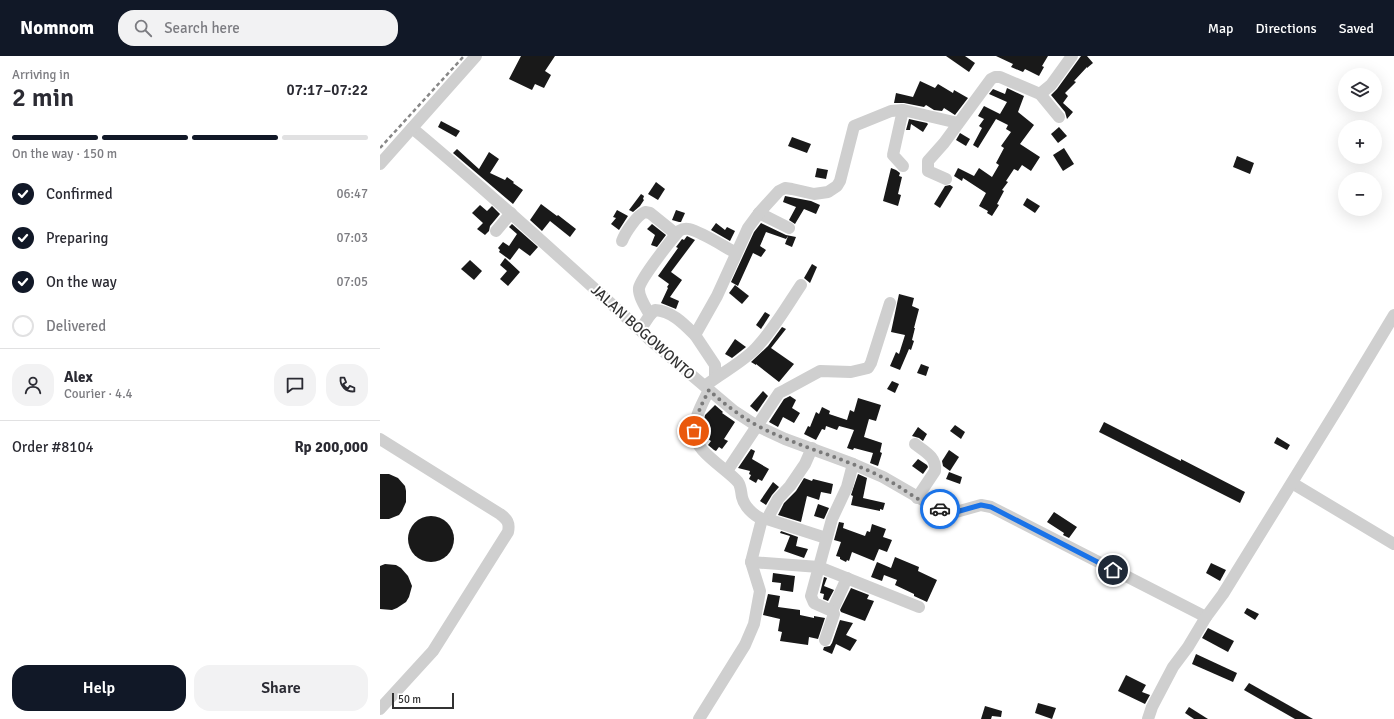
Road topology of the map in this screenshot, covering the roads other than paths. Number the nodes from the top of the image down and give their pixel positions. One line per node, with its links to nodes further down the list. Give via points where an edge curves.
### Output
1 (476, 56): 7 (street)
2 (1072, 56): 3 (street, via 1051,85)
3 (1040, 94): 5 (street); 6 (street, via 995,77)
4 (903, 110): 6 (street); 9 (street, via 893,155); 12 (street, via 891,111 854,126 837,186 828,192 814,194 785,188)
5 (1059, 117)
6 (958, 123): 10 (street, via 928,162 928,171)
7 (412, 128): 8 (street); 11 (street, JALAN BOGOWONTO)
8 (380, 164)
9 (903, 166)
10 (946, 179)
11 (511, 213): 14 (street); 22 (street, JALAN BOGOWONTO)
12 (759, 213): 13 (street); 17 (street, via 748,228)
13 (789, 228)
14 (496, 231)
15 (676, 234): 16 (street, via 650,213 645,212 638,217); 17 (street, via 682,229 690,229); 20 (street, via 639,288)
16 (622, 241)
17 (736, 253): 23 (street, via 717,296)
18 (801, 285): 24 (street, via 770,332 756,348)
19 (890, 303): 26 (street, via 868,368 851,372 820,371 779,393)
20 (650, 315): 22 (street); 23 (street, via 655,310 666,312 682,322)
21 (1394, 315): 32 (street)
22 (640, 330): 25 (street, JALAN BOGOWONTO)
23 (695, 335): 24 (street, via 715,365)
24 (715, 378): 25 (street)
25 (707, 388): 26 (street, JALAN BOGOWONTO); 31 (street, via 694,431 696,440 702,450)
26 (757, 426): 29 (street, JALAN BOGOWONTO); 31 (street)
27 (380, 439): 44 (street, via 500,514 509,525 508,532 433,650)
28 (915, 444): 33 (street, via 934,459 936,468)
29 (812, 448): 30 (street, JALAN BOGOWONTO); 34 (street, via 805,464)
30 (853, 464): 33 (street, JALAN BOGOWONTO, via 883,477); 35 (street, via 848,487 832,519)
31 (727, 471): 34 (street, via 739,484 747,508)
32 (1292, 483): 36 (street); 42 (street)
33 (917, 498): 42 (street, JALAN BOGOWONTO, via 935,507 956,512 981,505 991,507)
34 (764, 519): 35 (street); 37 (street)
35 (826, 538): 38 (street)
36 (1394, 544)
37 (750, 562): 38 (street); 45 (street, via 760,591 754,624 745,645)
38 (819, 567): 39 (street); 41 (street, via 812,601)
39 (847, 578): 40 (street); 41 (street)
40 (919, 607)
41 (832, 611): 43 (street, via 834,616)
42 (1206, 617): 46 (street, via 1174,667)
43 (825, 640)
44 (380, 709)
45 (699, 719)
46 (1148, 719)

